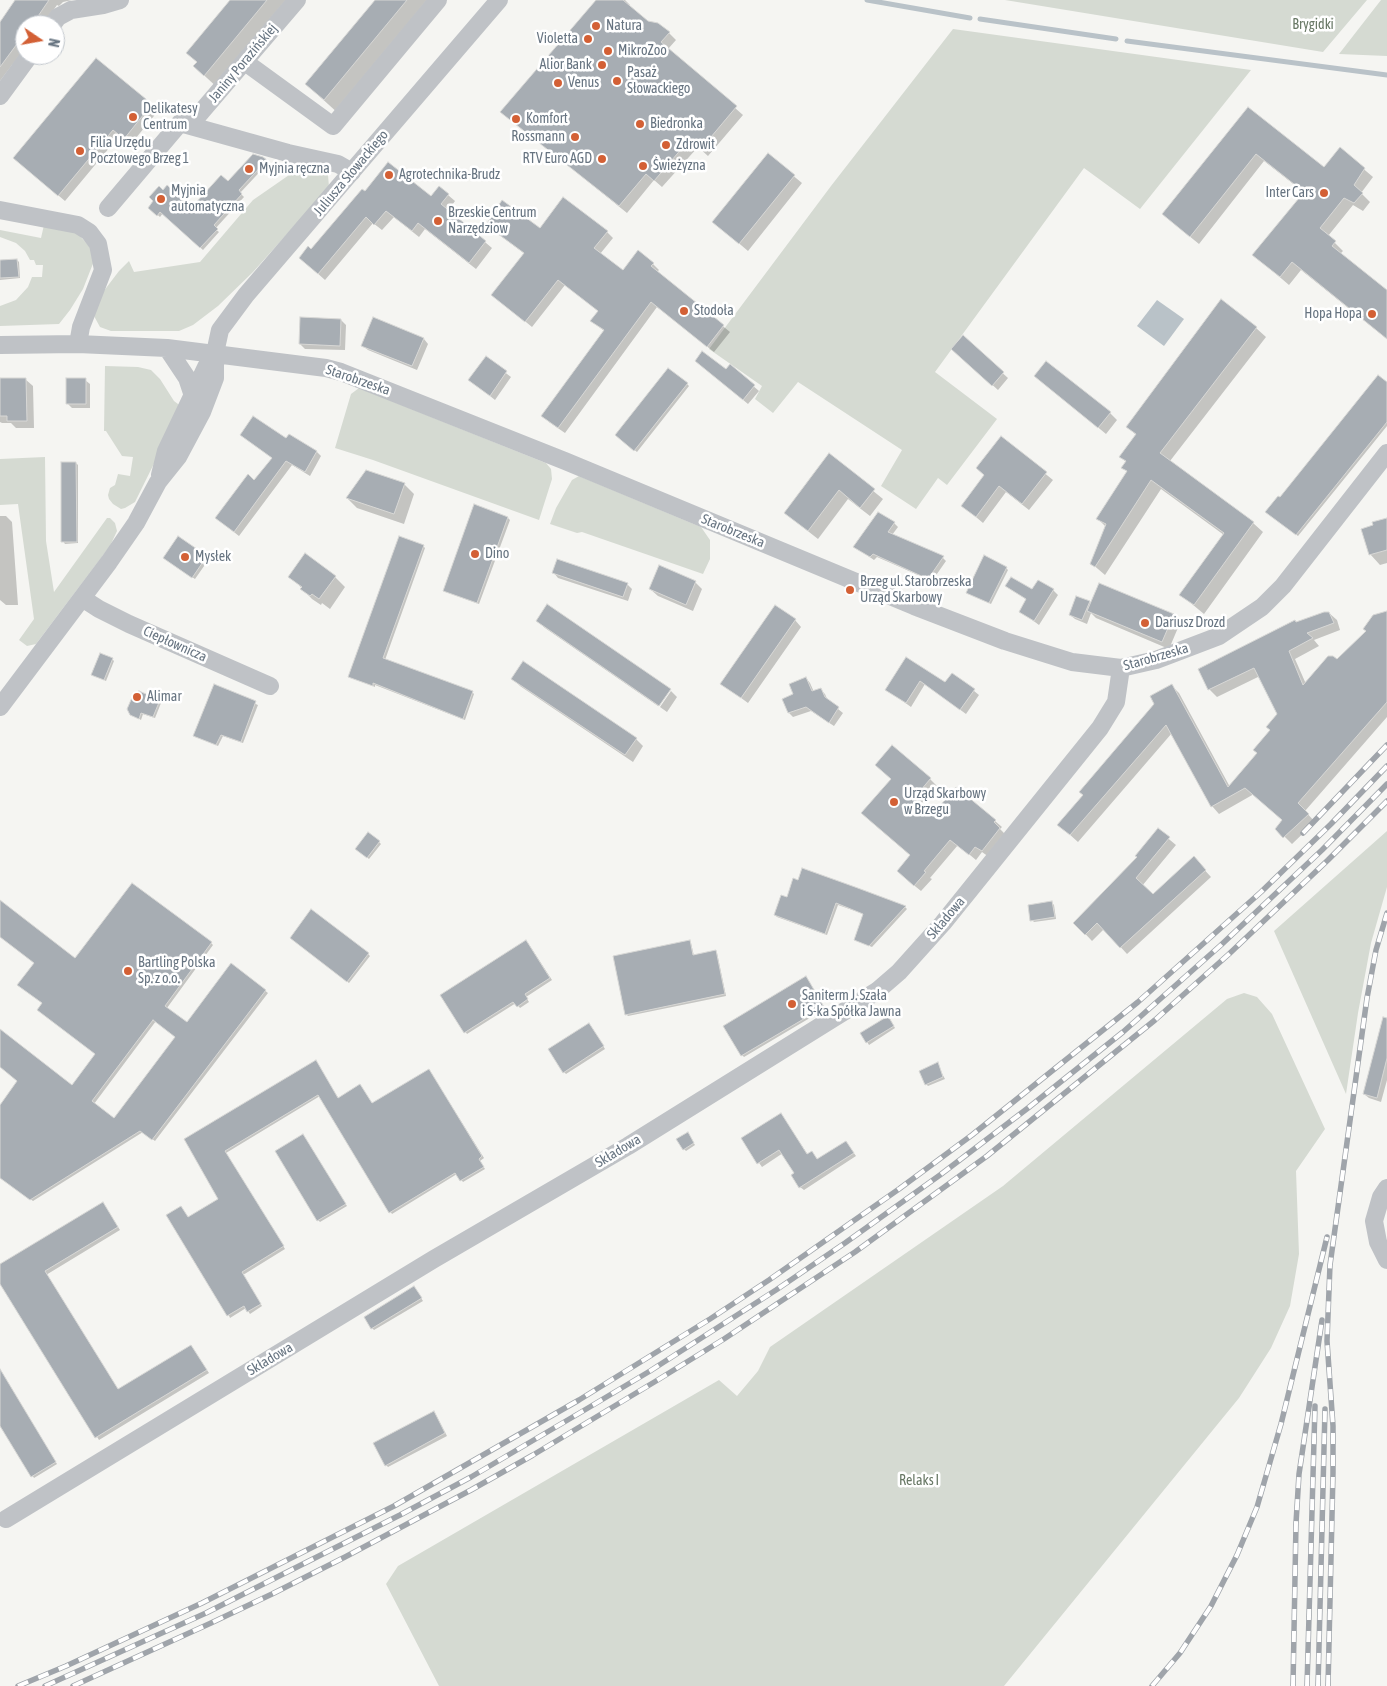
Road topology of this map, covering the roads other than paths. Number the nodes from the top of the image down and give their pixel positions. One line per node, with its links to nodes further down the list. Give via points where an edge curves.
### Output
1 (120, 0): 5 (street, via 71,10)
2 (297, 0): 6 (street, Janiny Porazińskiej)
3 (438, 0): 6 (street, via 334,126)
4 (499, 0): 10 (street, Juliusza Słowackiego)
5 (62, 15)
6 (245, 62): 9 (street, Janiny Porazińskiej)
7 (23, 65): 8 (street)
8 (0, 96)
9 (190, 125): 10 (street, via 338,164); 11 (street, Janiny Porazińskiej, via 180,123)
10 (352, 172): 16 (street, Juliusza Słowackiego, via 246,295 220,330)
11 (108, 208)
12 (0, 210): 13 (street, via 78,225 89,232 98,244 103,270 81,327)
13 (78, 344): 14 (street, Starobrzeska); 15 (street, Starobrzeska)
14 (0, 345)
15 (167, 348): 16 (street, Starobrzeska); 17 (street, via 188,378)
16 (215, 353): 17 (street); 19 (street, via 215,378 202,412 178,457); 21 (street, Starobrzeska, via 341,372 996,638 1072,662)
17 (193, 396): 19 (street, via 166,451)
18 (1387, 454): 21 (street, Starobrzeska, via 1262,608 1220,636 1156,660)
19 (158, 482): 20 (street, via 136,523)
20 (82, 598): 22 (street, Ciepłownicza, via 129,624); 23 (street)
21 (1121, 668): 26 (street, Składowa, via 1116,702 1100,728 943,923 899,972 877,991 628,1146 426,1264)
22 (270, 686)
23 (0, 707)
24 (1387, 1188): 25 (street, via 1376,1208 1374,1221 1378,1242)
25 (1387, 1260)
26 (6, 1519)

